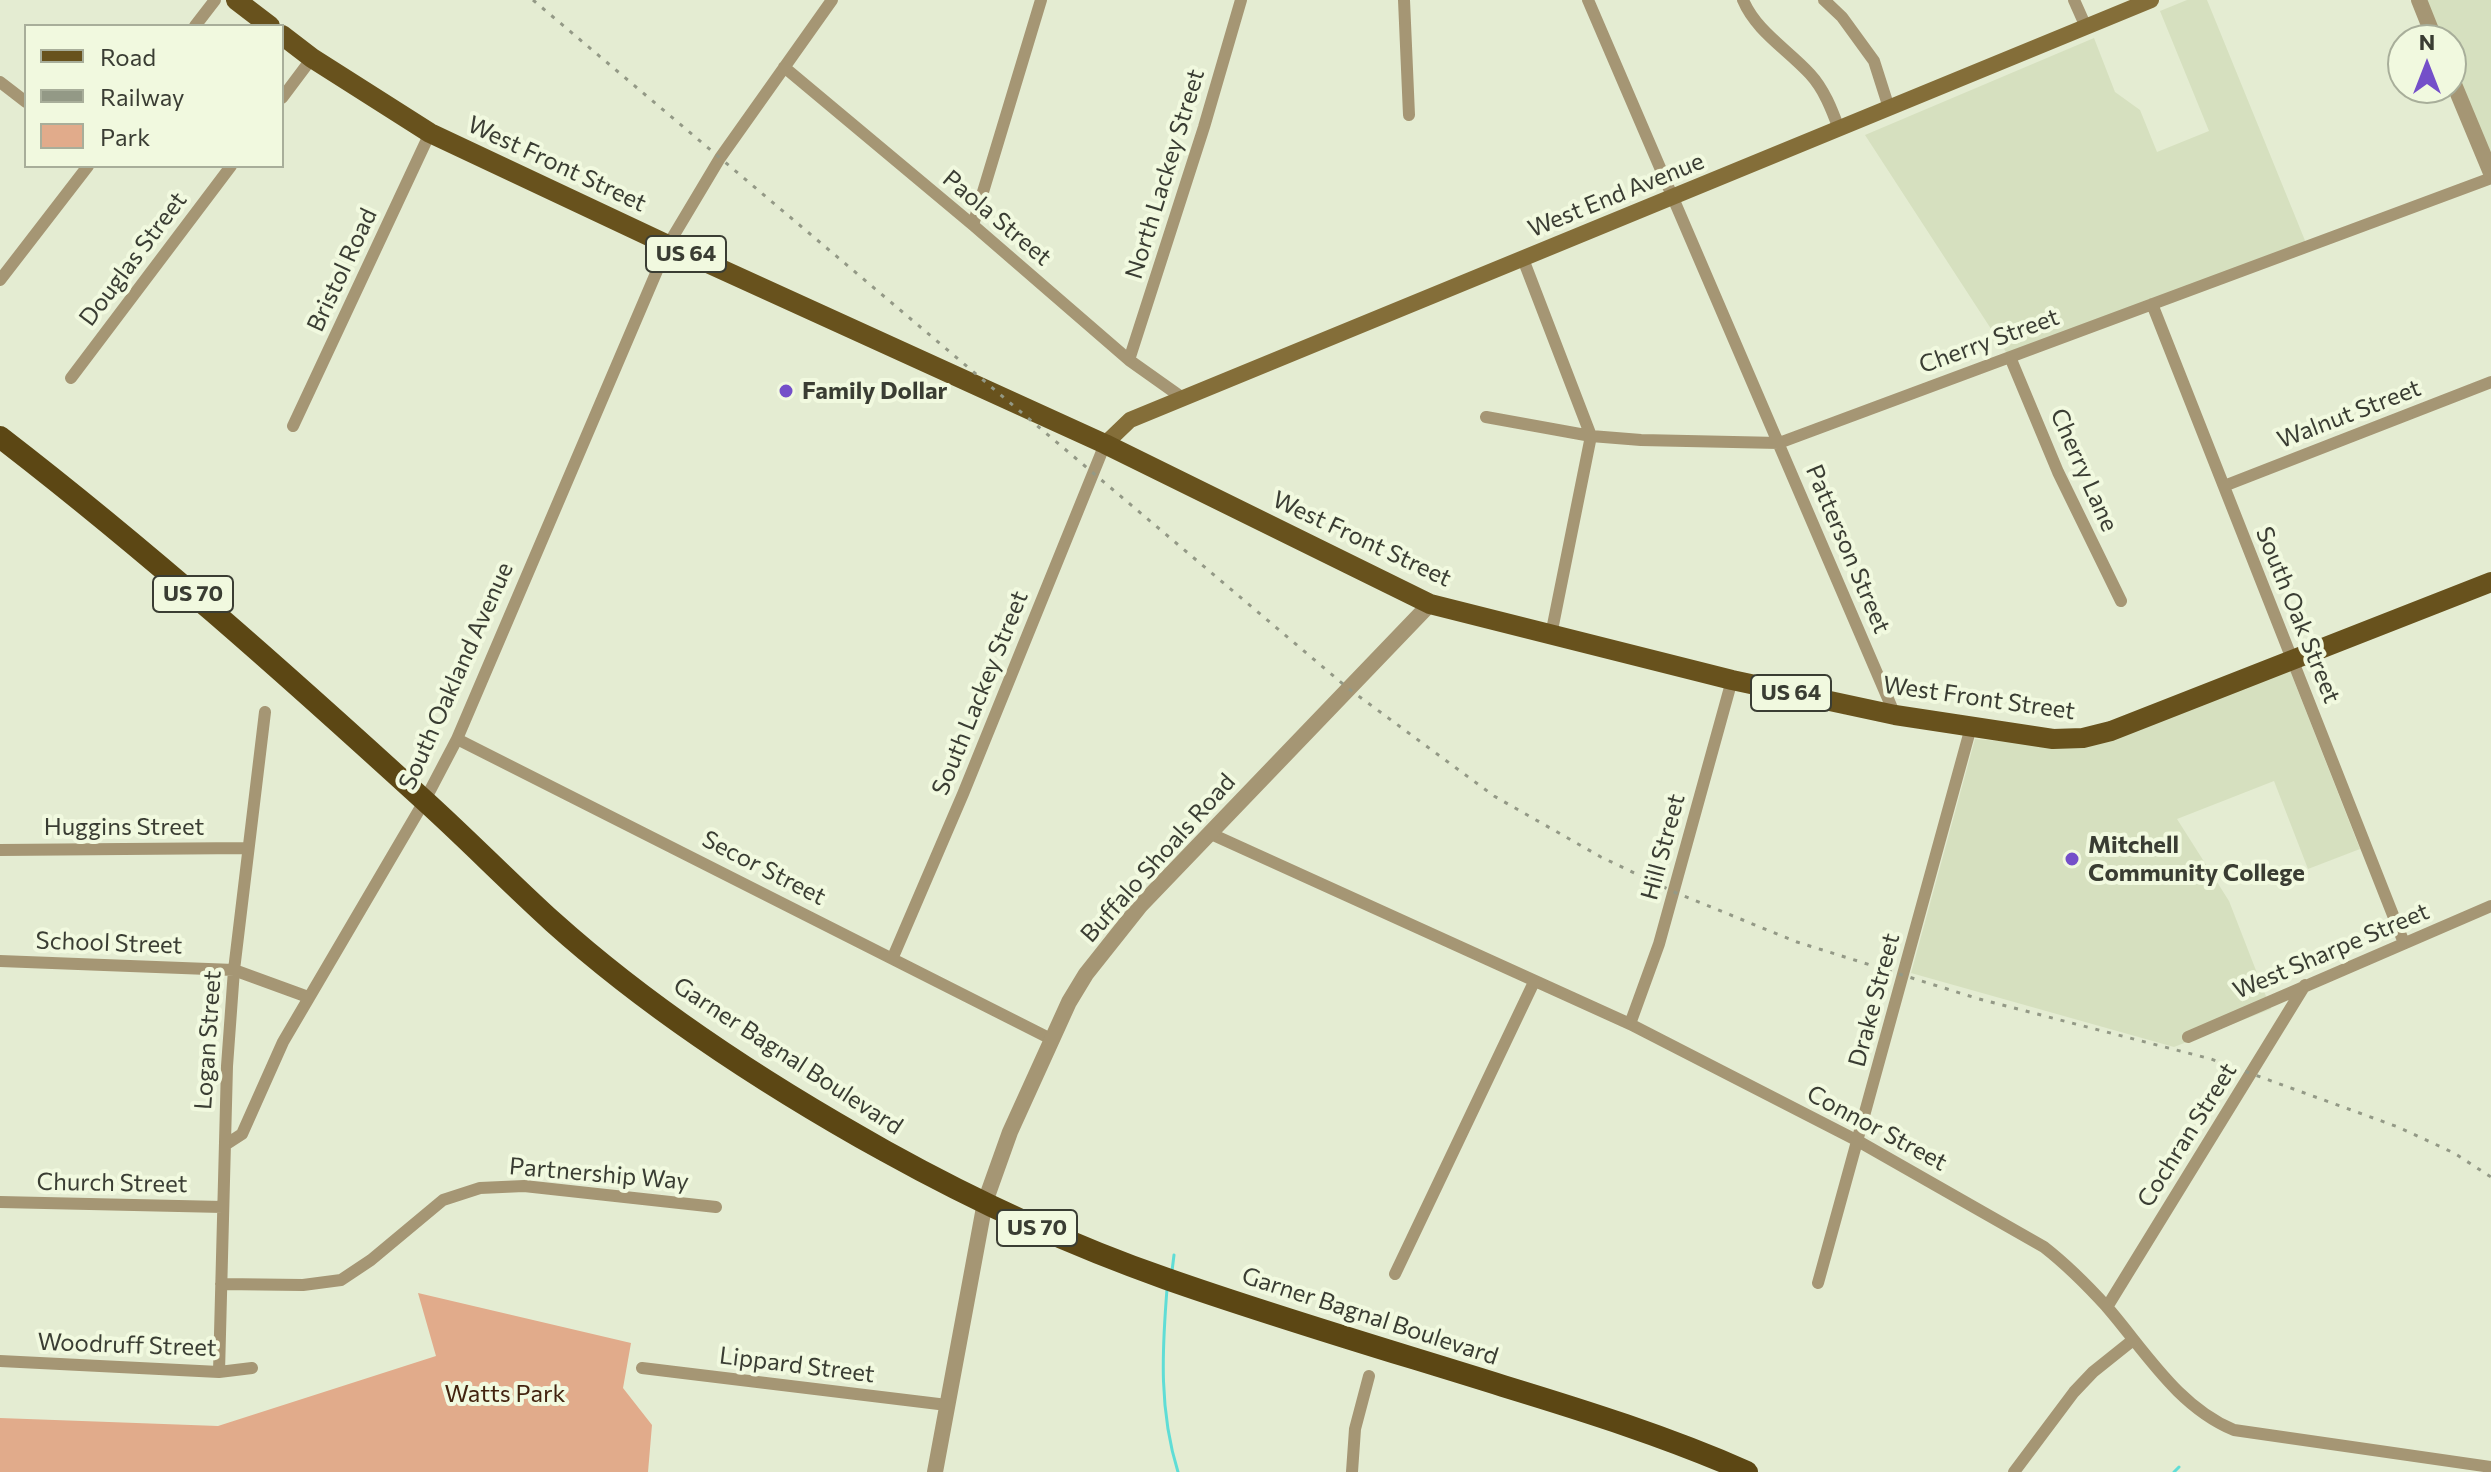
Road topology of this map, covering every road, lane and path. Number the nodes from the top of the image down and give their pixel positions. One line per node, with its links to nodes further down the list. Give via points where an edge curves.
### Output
1 (215, 0): 13 (street)
2 (236, 0): 14 (main road)
3 (1041, 0): 32 (street)
4 (1241, 0): 38 (street, North Lackey Street)
5 (1404, 0): 25 (street)
6 (1588, 0): 31 (street, Patterson Street)
7 (1743, 0): 26 (street, via 1749,14 1811,75)
8 (1824, 0): 24 (street, via 1874,61)
9 (2074, 0): 16 (street)
10 (2151, 0): 16 (main road, West End Avenue)
11 (2419, 0): 15 (street)
12 (824, 3): 19 (street, South Oakland Avenue)
13 (197, 24)
14 (267, 24)
15 (2429, 24)
16 (2086, 27): 24 (main road, West End Avenue)
17 (284, 37): 18 (main road, West Front Street / US 64)
18 (312, 58): 21 (street); 27 (main road, West Front Street / US 64)
19 (784, 67): 32 (street, Paola Street); 33 (street, South Oakland Avenue)
20 (0, 82): 22 (street)
21 (284, 95)
22 (24, 100)
23 (2462, 104): 30 (street)
24 (1889, 108): 26 (main road, West End Avenue)
25 (1409, 115)
26 (1839, 129): 31 (main road, West End Avenue)
27 (430, 133): 33 (main road, West Front Street / US 64); 43 (street, Bristol Road)
28 (86, 168): 35 (street)
29 (229, 168): 39 (street, Douglas Street)
30 (2491, 176): 36 (street, Cherry Street)
31 (1675, 197): 34 (main road, West End Avenue); 46 (street, Patterson Street)
32 (973, 225): 38 (street, Paola Street)
33 (668, 245): 47 (main road, West Front Street / US 64); 58 (street, South Oakland Avenue)
34 (1523, 259): 41 (main road, West End Avenue); 44 (street)
35 (0, 280)
36 (2152, 304): 37 (street, Cherry Street); 48 (street, South Oak Street)
37 (2010, 357): 46 (street, Cherry Street); 50 (street, Cherry Lane)
38 (1129, 360): 41 (street, Paola Street)
39 (71, 378)
40 (2491, 382): 48 (street, Walnut Street)
41 (1184, 399): 47 (main road, West End Avenue, via 1130,420)
42 (1486, 417): 44 (street, Cherry Street)
43 (293, 426)
44 (1591, 436): 46 (street, Cherry Street); 52 (street)
45 (0, 437): 59 (highway, Garner Bagnal Boulevard / US 70, via 114,525)
46 (1779, 443): 56 (street, Patterson Street)
47 (1105, 444): 51 (main road, West Front Street / US 64); 65 (street, South Lackey Street)
48 (2224, 486): 53 (street, South Oak Street)
49 (2491, 582): 53 (main road, West Front Street / US 64)
50 (2121, 601)
51 (1430, 604): 52 (main road, West Front Street / US 64); 60 (street, Buffalo Shoals Road)
52 (1551, 635): 54 (main road, West Front Street / US 64)
53 (2292, 660): 57 (main road, West Front Street / US 64, via 2083,738); 64 (street, South Oak Street)
54 (1732, 680): 56 (main road, West Front Street / US 64); 71 (street, Hill Street, via 1659,944)
55 (265, 712): 61 (street, Logan Street)
56 (1895, 715): 57 (main road, West Front Street / US 64)
57 (1971, 727): 74 (street, Drake Street)
58 (457, 739): 59 (street, South Oakland Avenue); 65 (street, Secor Street)
59 (425, 800): 70 (street, South Oakland Avenue); 77 (highway, Garner Bagnal Boulevard / US 70, via 556,924 726,1054 874,1145)
60 (1209, 833): 68 (street, Connor Street); 73 (street, Buffalo Shoals Road, via 1112,940 1086,974)
61 (248, 848): 62 (street, Huggins Street); 67 (street, Logan Street)
62 (0, 850)
63 (2491, 906): 64 (street, West Sharpe Street)
64 (2404, 943): 69 (street, West Sharpe Street)
65 (893, 957): 73 (street, Secor Street)
66 (0, 961): 67 (street, School Street)
67 (234, 970): 70 (street, School Street); 75 (street, Logan Street)
68 (1534, 982): 71 (street, Connor Street); 80 (street)
69 (2305, 985): 72 (street, West Sharpe Street); 83 (street, Cochran Street)
70 (308, 997): 75 (street, South Oakland Avenue, via 242,1134)
71 (1630, 1024): 74 (street, Connor Street)
72 (2188, 1037)
73 (1051, 1039): 77 (street, Buffalo Shoals Road)
74 (1858, 1141): 81 (street, Drake Street); 83 (street, Connor Street, via 2044,1247)
75 (225, 1145): 78 (street, Logan Street)
76 (0, 1202): 78 (street, Church Street)
77 (985, 1202): 90 (street, Buffalo Shoals Road); 95 (highway, Garner Bagnal Boulevard / US 70, via 1164,1278 1588,1412)
78 (223, 1207): 82 (street, Logan Street)
79 (716, 1207): 82 (street, Partnership Way, via 524,1186 480,1188 443,1200 341,1280)
80 (1395, 1274)
81 (1818, 1283)
82 (221, 1284): 88 (street, Logan Street)
83 (2107, 1307): 84 (street, Connor Street)
84 (2133, 1340): 91 (street, Connor Street, via 2198,1410 2234,1430); 96 (street, via 2074,1392)
85 (0, 1361): 88 (street, Woodruff Street)
86 (252, 1368): 88 (street, Woodruff Street)
87 (642, 1368): 90 (street, Lippard Street)
88 (219, 1372)
89 (1369, 1376): 94 (street, via 1355,1429)
90 (947, 1405): 93 (street, Buffalo Shoals Road)
91 (2433, 1465): 92 (street, Connor Street)
92 (2491, 1467)
93 (935, 1472)
94 (1352, 1472)
95 (1747, 1472)
96 (2014, 1472)

